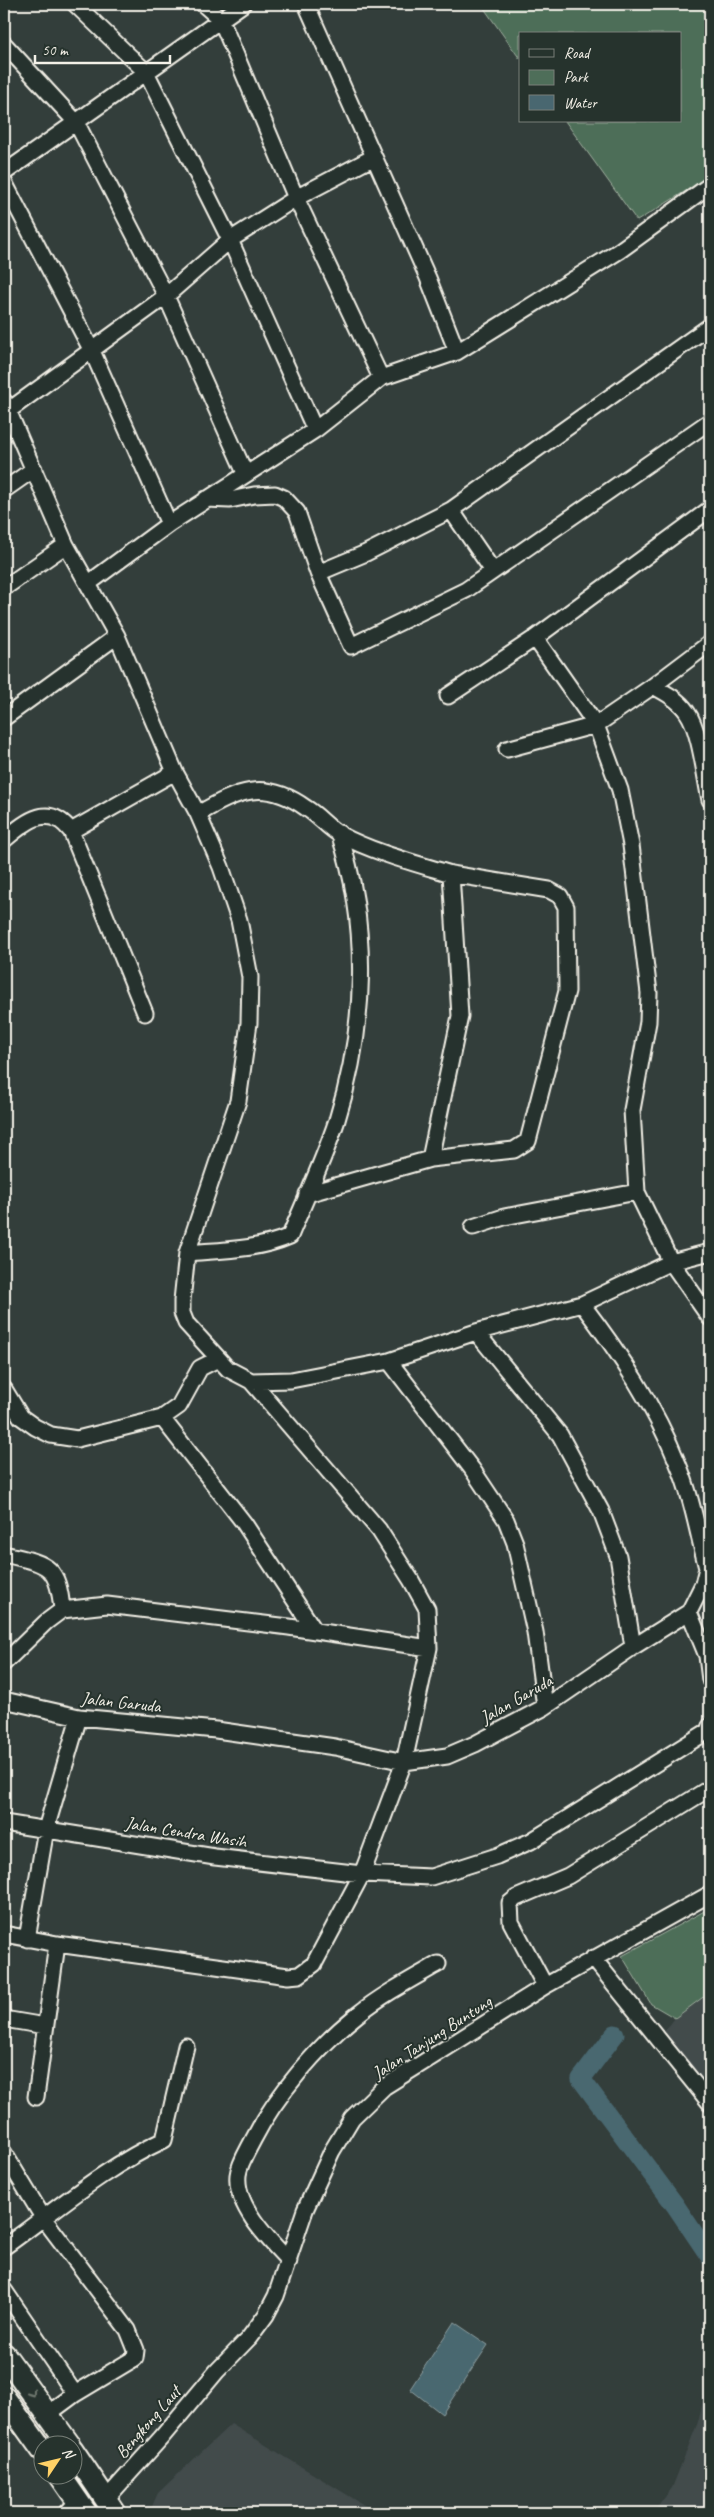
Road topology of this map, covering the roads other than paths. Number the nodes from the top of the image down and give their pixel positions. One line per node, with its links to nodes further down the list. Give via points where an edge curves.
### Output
1 (75, 4): 7 (street)
2 (202, 4): 5 (street)
3 (243, 4): 5 (street)
4 (306, 4): 9 (street)
5 (221, 20): 7 (street); 13 (street)
6 (4, 44): 8 (street)
7 (146, 72): 8 (street); 14 (street)
8 (76, 122): 10 (street); 15 (street)
9 (374, 157): 13 (street); 18 (street, via 447,321)
10 (4, 173)
11 (4, 182): 17 (street)
12 (710, 185): 18 (street, via 619,251)
13 (296, 198): 14 (street); 19 (street)
14 (230, 240): 15 (street); 22 (street)
15 (166, 296): 17 (street); 24 (street)
16 (710, 326): 28 (street)
17 (92, 351): 20 (street); 29 (street)
18 (457, 352): 19 (street)
19 (381, 378): 22 (street)
20 (6, 406): 23 (street)
21 (710, 421): 31 (street)
22 (315, 430): 24 (street)
23 (34, 469): 25 (street); 30 (street)
24 (245, 473): 26 (street)
25 (4, 490)
26 (206, 499): 29 (street); 32 (street, via 230,500 275,494 284,498 297,512)
27 (710, 509): 36 (street)
28 (451, 510): 31 (street); 32 (street, via 366,554)
29 (169, 524): 33 (street)
30 (66, 545): 33 (street); 34 (street)
31 (494, 571): 32 (street, via 466,590 351,646)
32 (318, 573)
33 (88, 583): 35 (street)
34 (4, 588)
35 (117, 636): 40 (street); 43 (street)
36 (535, 638): 39 (street); 41 (street)
37 (710, 643): 38 (street)
38 (653, 686): 41 (street); 44 (street, via 674,698 694,723)
39 (448, 696)
40 (4, 718)
41 (596, 725): 42 (street); 52 (street, via 620,790 631,845 649,992 648,1022 632,1110)
42 (507, 749)
43 (175, 772): 45 (street); 46 (street)
44 (710, 800)
45 (198, 814): 47 (street, via 226,798 264,789 287,796); 56 (street, via 239,920 250,977 249,1023 238,1101)
46 (71, 831): 48 (street, via 63,820 50,814 21,826); 50 (street)
47 (339, 834): 49 (street, via 406,861); 53 (street, via 358,922 362,987 355,1049 336,1121)
48 (4, 840)
49 (450, 874): 51 (street, via 460,1016); 51 (street, via 549,890 560,896 566,907 567,991 528,1141 514,1150)
50 (145, 1013)
51 (430, 1159): 53 (street)
52 (637, 1192): 54 (street, via 504,1217); 57 (street)
53 (307, 1194): 56 (street, via 290,1236 258,1245)
54 (473, 1227)
55 (710, 1252): 57 (street)
56 (187, 1253): 61 (street, via 182,1313 186,1323)
57 (671, 1262): 58 (street); 59 (street)
58 (582, 1304): 60 (street); 68 (street, Jalan Garuda, via 619,1352 679,1466 707,1568 701,1590)
59 (710, 1318)
60 (476, 1332): 62 (street); 70 (street, via 560,1434 601,1511 618,1556)
61 (218, 1358): 63 (street, via 228,1369); 65 (street, via 200,1368 179,1406)
62 (388, 1361): 63 (street, via 291,1380); 75 (street, via 472,1468 506,1520 515,1543 535,1632)
63 (251, 1381): 71 (street, via 379,1530 427,1610)
64 (4, 1389): 65 (street, via 21,1416 51,1435 77,1439)
65 (162, 1418): 69 (street, via 244,1524)
66 (4, 1554): 67 (street, via 45,1566 54,1573)
67 (62, 1610): 69 (street, via 108,1605); 72 (street)
68 (689, 1612): 70 (street, Jalan Garuda); 73 (street, via 707,1656)
69 (316, 1631): 71 (street)
70 (633, 1647): 75 (street, Jalan Garuda)
71 (429, 1648): 78 (street)
72 (4, 1663)
73 (710, 1680)
74 (4, 1700): 76 (street, Jalan Garuda)
75 (545, 1706): 78 (street, Jalan Garuda, via 447,1756)
76 (79, 1717): 78 (street, Jalan Garuda, via 234,1733 335,1747); 81 (street)
77 (710, 1726): 82 (street, Jalan Cendra Wasih, via 708,1732 531,1841 497,1856 431,1877)
78 (404, 1762): 82 (street)
79 (710, 1788): 89 (street, via 568,1876 510,1903 511,1922)
80 (4, 1823): 81 (street, Jalan Cendra Wasih)
81 (46, 1829): 82 (street, Jalan Cendra Wasih, via 215,1857); 85 (street)
82 (362, 1874): 86 (street, via 323,1952 299,1975)
83 (710, 1894): 87 (street, Jalan Tanjung Buntung)
84 (4, 1934): 85 (street)
85 (27, 1939): 86 (street)
86 (57, 1944): 91 (street)
87 (593, 1958): 89 (street, Jalan Tanjung Buntung); 94 (street)
88 (438, 1964): 98 (street, via 356,2016 313,2057 271,2108 246,2154 238,2174 240,2192 250,2214 267,2238)
89 (545, 1986): 98 (street, Jalan Tanjung Buntung, via 384,2087 352,2118 332,2151 305,2210)
90 (4, 2019): 91 (street)
91 (45, 2026): 93 (street)
92 (186, 2046): 96 (street, via 164,2140 106,2171)
93 (36, 2098)
94 (710, 2103)
95 (4, 2153): 96 (street)
96 (44, 2219): 97 (street); 102 (street, via 128,2330 136,2350 136,2358)
97 (4, 2248)
98 (289, 2261): 101 (street, Jalan Tanjung Buntung, via 266,2315 249,2338)
99 (4, 2290): 102 (street)
100 (4, 2354): 104 (main road, one-way to 104)
101 (216, 2370): 109 (street, Bengkong Laut)
102 (75, 2394): 104 (street)
103 (4, 2397): 106 (main road)
104 (48, 2414): 105 (main road)
105 (62, 2434)
106 (32, 2436)
107 (82, 2463): 109 (main road)
108 (64, 2484): 110 (main road)
109 (111, 2505)
110 (77, 2509)

